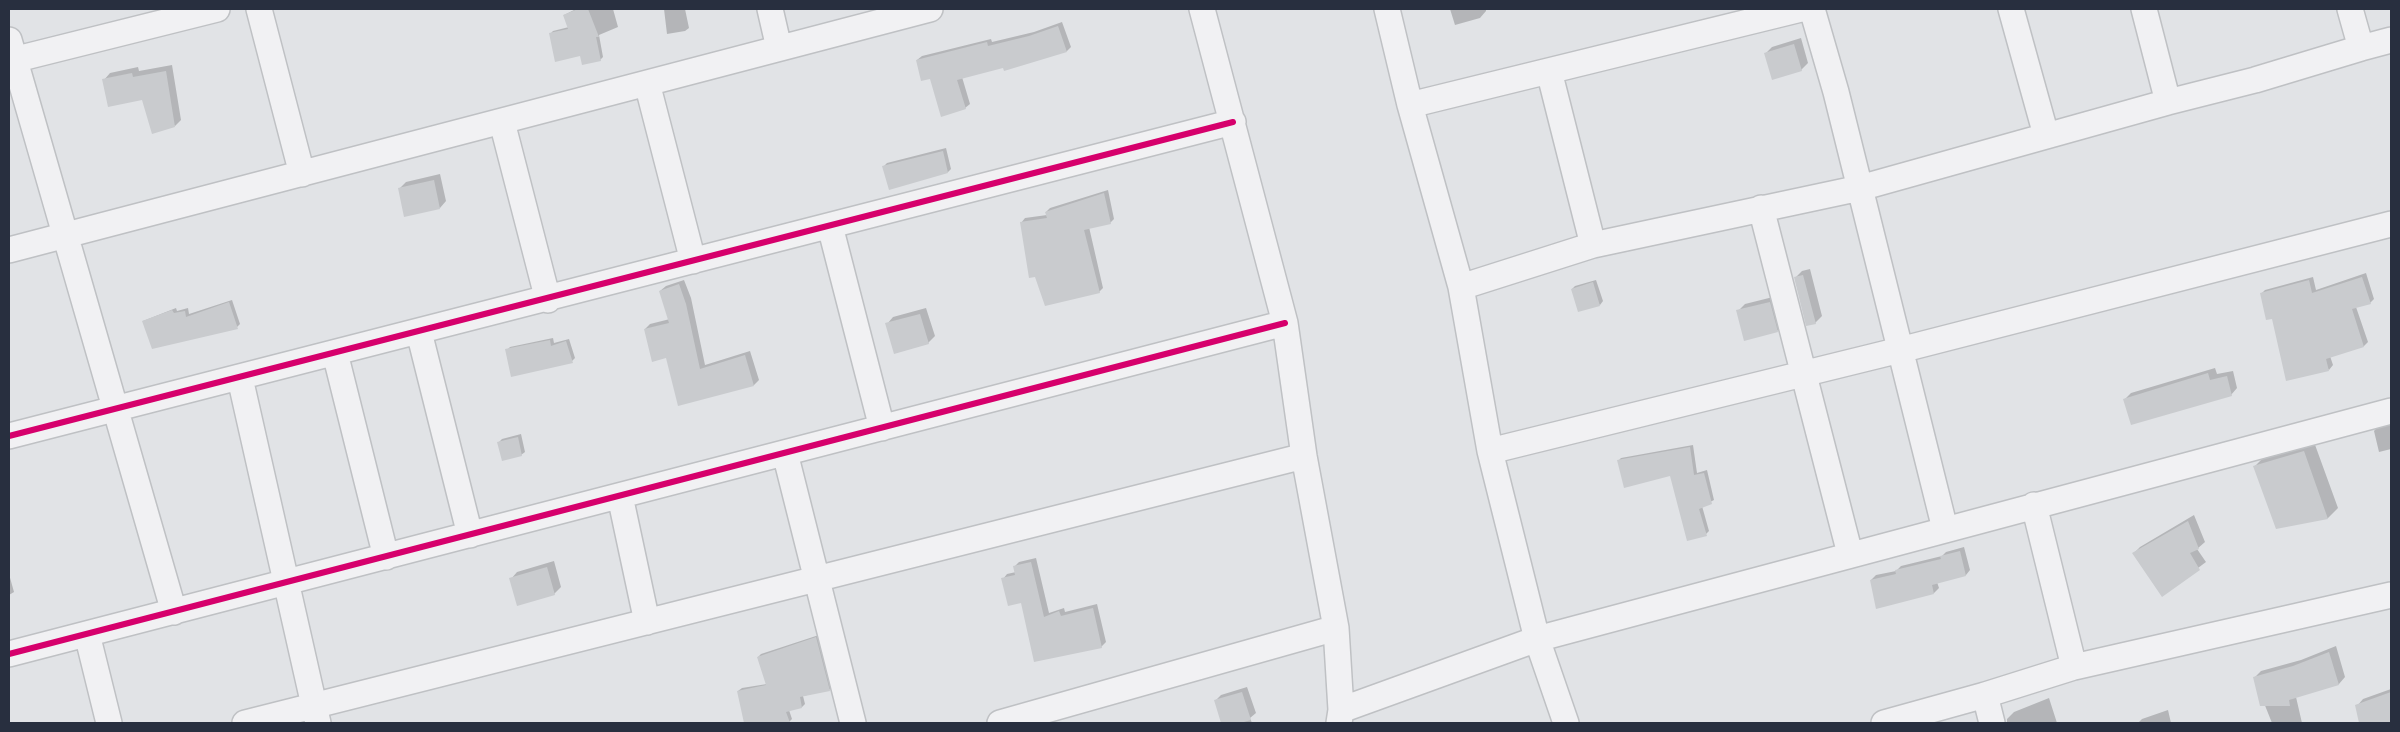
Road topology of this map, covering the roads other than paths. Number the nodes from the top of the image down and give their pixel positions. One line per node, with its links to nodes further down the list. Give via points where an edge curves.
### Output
1 (217, 9): 15 (street)
2 (258, 9): 23 (street)
3 (770, 9): 13 (street)
4 (930, 9): 13 (street)
5 (1202, 9): 21 (street)
6 (1387, 9): 19 (street)
7 (1801, 9): 16 (street)
8 (1812, 9): 24 (street)
9 (2011, 9): 22 (street)
10 (2144, 9): 18 (street)
11 (2350, 9): 14 (street)
12 (2391, 40): 14 (street)
13 (779, 48): 17 (street)
14 (2360, 48): 18 (street)
15 (11, 53): 28 (street)
16 (1549, 71): 19 (street); 29 (street)
17 (647, 83): 20 (street); 31 (street)
18 (2168, 102): 22 (street)
19 (1410, 105): 32 (street)
20 (502, 122): 23 (street); 33 (street)
21 (1234, 122): 27 (street); 34 (street)
22 (2046, 136): 24 (street)
23 (302, 174): 28 (street)
24 (1860, 188): 25 (street); 36 (street)
25 (1761, 208): 29 (street); 38 (street)
26 (2391, 224): 36 (street)
27 (830, 226): 31 (street); 42 (street)
28 (65, 236): 30 (street); 40 (street)
29 (1594, 245): 32 (street)
30 (9, 250)
31 (694, 261): 33 (street)
32 (1461, 287): 44 (street)
33 (548, 300): 35 (street)
34 (1285, 323): 42 (street); 46 (street)
35 (419, 332): 37 (street); 50 (street)
36 (1900, 350): 38 (street); 49 (street)
37 (335, 353): 39 (street); 52 (street)
38 (1802, 374): 44 (street); 51 (street)
39 (240, 378): 40 (street); 54 (street)
40 (116, 410): 43 (street); 56 (street)
41 (2391, 411): 48 (street)
42 (882, 428): 45 (street)
43 (9, 436)
44 (1490, 451): 60 (street)
45 (785, 453): 47 (street); 53 (street)
46 (1304, 456): 53 (street); 58 (street)
47 (620, 496): 50 (street); 57 (street)
48 (2034, 505): 49 (street); 62 (street)
49 (1945, 529): 51 (street)
50 (470, 535): 52 (street)
51 (1850, 554): 60 (street)
52 (386, 556): 54 (street)
53 (818, 580): 57 (street); 68 (street)
54 (287, 583): 56 (street); 64 (street)
55 (2391, 595): 62 (street)
56 (174, 612): 59 (street)
57 (648, 622): 64 (street)
58 (1336, 628): 65 (street); 69 (street)
59 (87, 634): 61 (street); 66 (street)
60 (1537, 639): 65 (street); 70 (street)
61 (9, 654)
62 (2074, 667): 63 (street)
63 (1985, 696): 71 (street); 72 (street)
64 (316, 715): 67 (street)
65 (1340, 716)
66 (109, 723)
67 (245, 723)
68 (853, 723)
69 (1000, 723)
70 (1566, 723)
71 (1884, 723)
72 (1992, 723)

